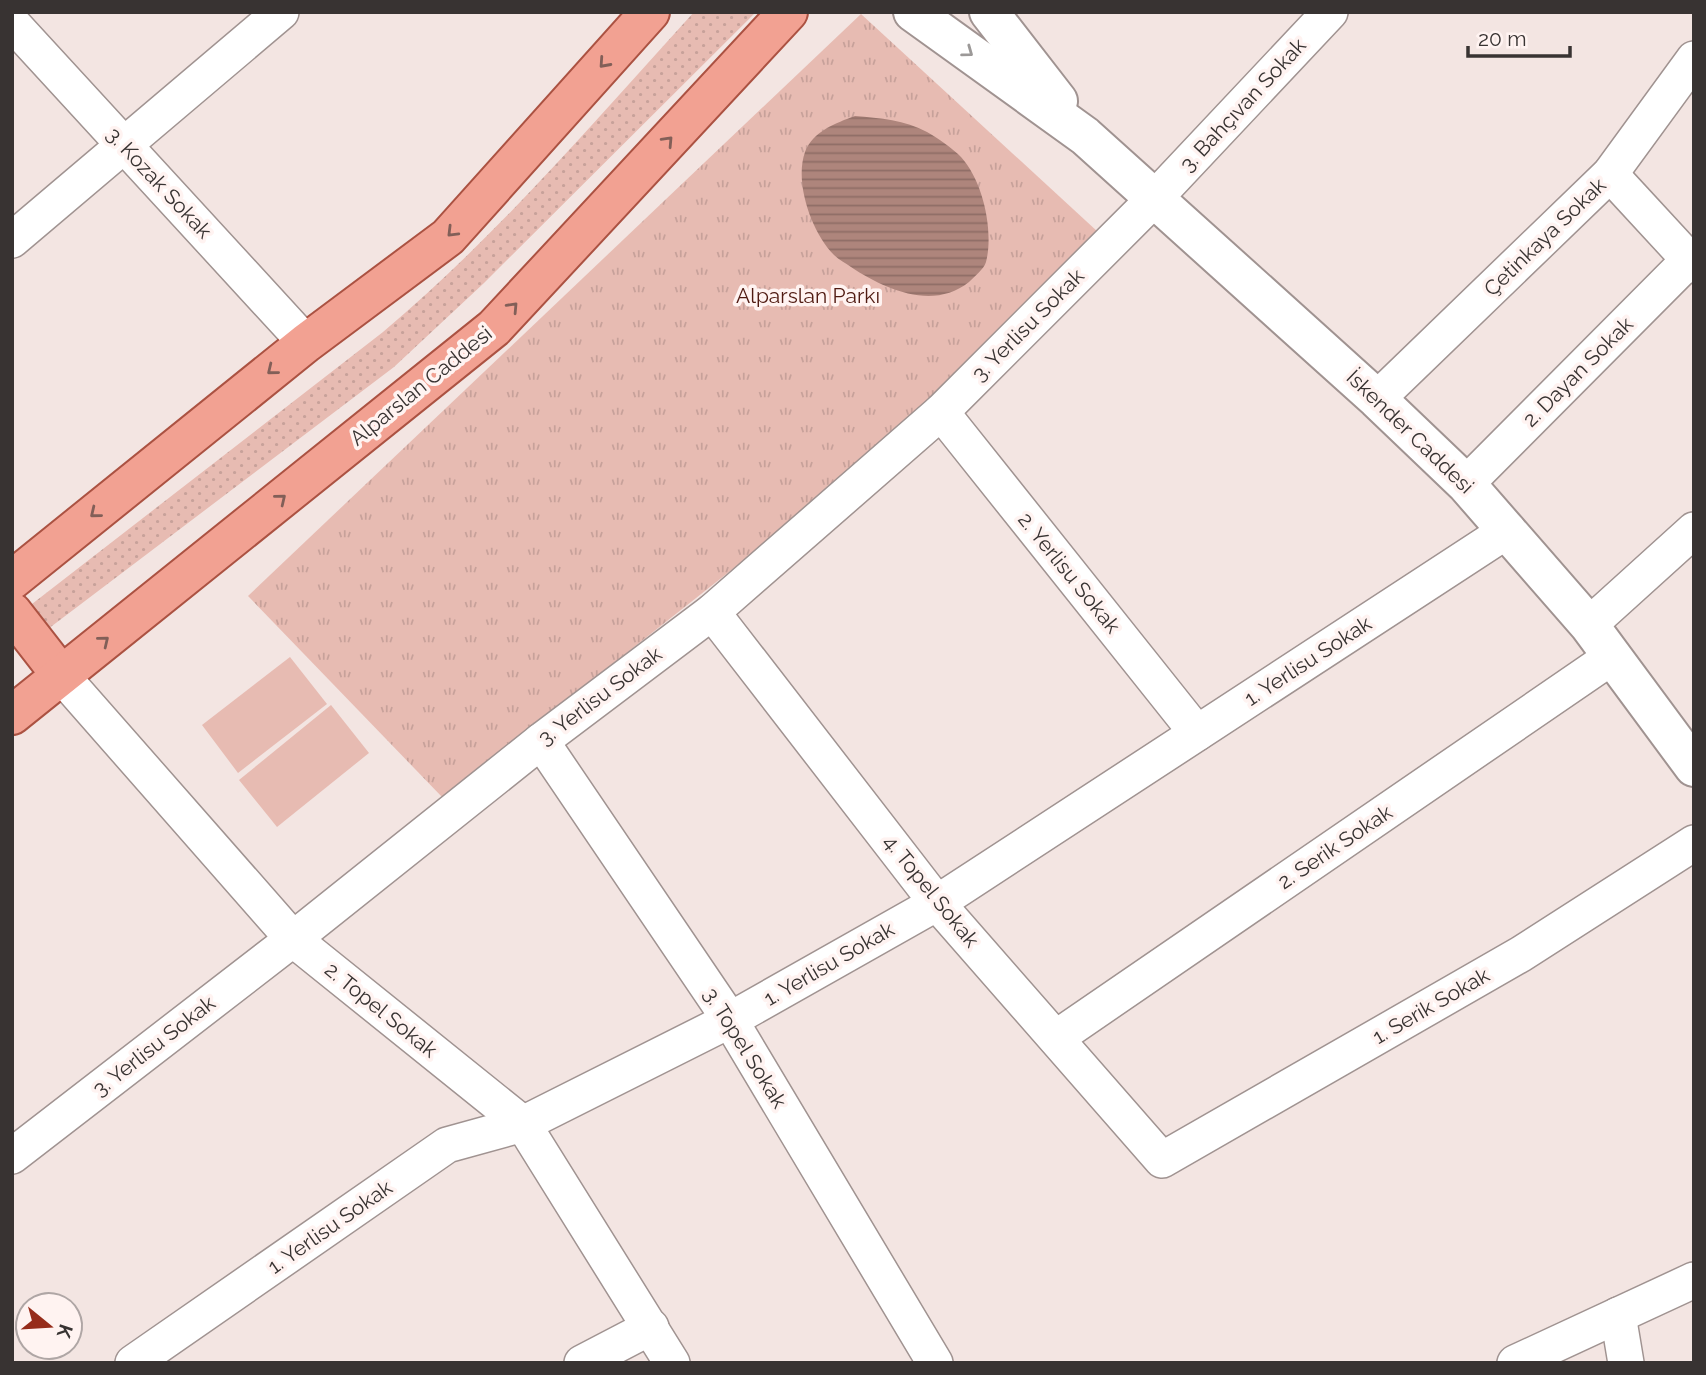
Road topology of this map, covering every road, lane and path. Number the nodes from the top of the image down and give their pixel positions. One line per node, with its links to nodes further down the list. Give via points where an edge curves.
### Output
1 (281, 12): 10 (street)
2 (650, 12): 15 (main road, one-way to 15, via 448,237)
3 (788, 12): 26 (main road, Alparslan Caddesi, one-way to 3, via 494,328)
4 (913, 12): 9 (street, one-way to 9)
5 (989, 12): 9 (street)
6 (1330, 12): 12 (street, 3. Bahçıvan Sokak)
7 (12, 23): 10 (street, 3. Kozak Sokak)
8 (1694, 59): 11 (street, Çetinkaya Sokak)
9 (1085, 136): 12 (street, İskender Caddesi)
10 (124, 145): 13 (street); 15 (street, 3. Kozak Sokak)
11 (1610, 174): 14 (street); 16 (street, Çetinkaya Sokak)
12 (1155, 198): 16 (street, İskender Caddesi); 17 (street, 3. Yerlisu Sokak)
13 (12, 240)
14 (1692, 263): 18 (street, 2. Dayan Sokak)
15 (306, 343): 21 (main road, one-way to 21)
16 (1377, 400): 18 (street, İskender Caddesi)
17 (942, 412): 23 (street, 3. Yerlisu Sokak); 28 (street, 2. Yerlisu Sokak)
18 (1466, 484): 19 (street, İskender Caddesi)
19 (1508, 530): 24 (street, İskender Caddesi); 28 (street, 1. Yerlisu Sokak)
20 (1694, 530): 24 (street)
21 (12, 580)
22 (12, 612): 26 (main road)
23 (712, 612): 29 (street, 3. Yerlisu Sokak); 32 (street, 4. Topel Sokak)
24 (1589, 625): 25 (street, İskender Caddesi)
25 (1613, 656): 30 (street, İskender Caddesi); 35 (street, 2. Serik Sokak)
26 (61, 675): 27 (main road, Alparslan Caddesi); 33 (street, 2. Topel Sokak)
27 (12, 715)
28 (1197, 733): 32 (street, 1. Yerlisu Sokak)
29 (541, 741): 33 (street, 3. Yerlisu Sokak); 34 (street, 3. Topel Sokak)
30 (1694, 767)
31 (1694, 843): 38 (street, 1. Serik Sokak, via 1521,954)
32 (937, 903): 34 (street, 1. Yerlisu Sokak); 35 (street, 4. Topel Sokak)
33 (293, 939): 36 (street, 2. Topel Sokak); 37 (street, 3. Yerlisu Sokak)
34 (730, 1020): 36 (street, 1. Yerlisu Sokak); 45 (street, 3. Topel Sokak)
35 (1056, 1038): 38 (street, 4. Topel Sokak)
36 (523, 1124): 41 (street, 2. Topel Sokak); 42 (street, 1. Yerlisu Sokak, via 447,1146)
37 (12, 1156)
38 (1162, 1160)
39 (1694, 1280): 40 (street)
40 (1618, 1315): 46 (street); 47 (street)
41 (652, 1327): 43 (street); 44 (street, 2. Topel Sokak)
42 (133, 1363)
43 (582, 1363)
44 (672, 1363)
45 (935, 1363)
46 (1515, 1363)
47 (1626, 1363)

